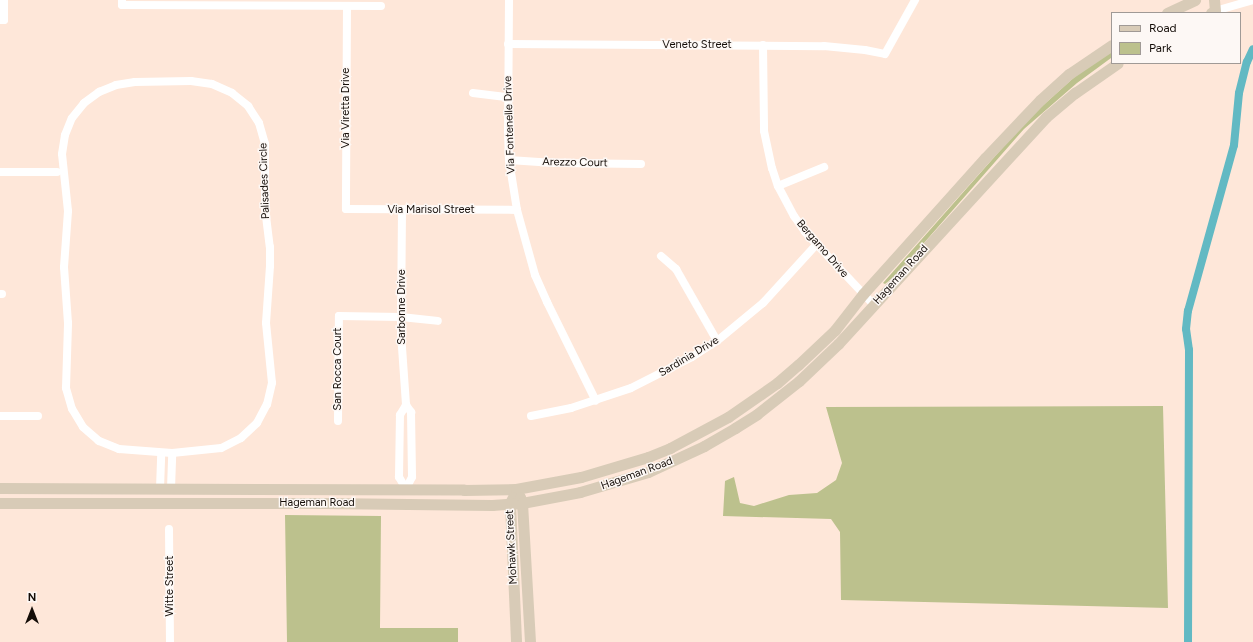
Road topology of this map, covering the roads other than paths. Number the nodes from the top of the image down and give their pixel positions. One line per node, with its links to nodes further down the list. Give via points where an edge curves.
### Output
1 (4, 0): 11 (street)
2 (509, 0): 12 (street, Via Fontenelle Drive)
3 (915, 0): 13 (street, Veneto Street, via 885,54 845,47)
4 (1195, 0): 10 (main road)
5 (1253, 0): 9 (street)
6 (122, 3): 7 (street)
7 (347, 6): 8 (street); 24 (street, Via Viretta Drive)
8 (381, 6)
9 (1213, 8)
10 (1169, 12)
11 (2, 20)
12 (508, 44): 13 (street, Veneto Street); 17 (street, Via Fontenelle Drive)
13 (763, 45): 23 (street, Bergamo Drive, via 764,131)
14 (1111, 46): 29 (main road, Hageman Road, via 1069,74 1040,100)
15 (1117, 64): 30 (main road, Hageman Road, via 1075,92 1046,117)
16 (473, 93): 17 (street)
17 (508, 97): 18 (street, Via Fontenelle Drive)
18 (510, 160): 19 (street, Arezzo Court); 26 (street, Via Fontenelle Drive)
19 (641, 164)
20 (824, 167): 23 (street)
21 (0, 172): 22 (street)
22 (56, 172)
23 (778, 186): 27 (street, Bergamo Drive, via 794,216)
24 (346, 209): 25 (street, Via Marisol Street)
25 (402, 210): 26 (street, Via Marisol Street); 31 (street, Sarbonne Drive)
26 (517, 210): 34 (street, Via Fontenelle Drive, via 538,282)
27 (816, 245): 29 (street, Bergamo Drive); 33 (street, Sardinia Drive, via 763,303)
28 (661, 256): 33 (street, via 676,269)
29 (863, 294): 30 (street, Bergamo Drive); 47 (main road, Hageman Road, via 835,330 798,366 777,384 728,417 670,448 615,468 574,479)
30 (874, 305): 50 (main road, Hageman Road, via 799,381 757,414 704,446 666,464 614,483)
31 (401, 317): 32 (street); 35 (street, Sarbonne Drive); 39 (street, San Rocca Court, via 339,316)
32 (438, 321)
33 (717, 341): 34 (street, Sardinia Drive, via 652,379)
34 (596, 401): 38 (street, Sardinia Drive)
35 (406, 405): 46 (street, Sarbonne Drive, via 411,412 412,477); 46 (street, Sarbonne Drive, via 400,415 399,477)
36 (0, 416): 37 (street)
37 (38, 416)
38 (531, 416)
39 (338, 421)
40 (161, 452): 41 (street, Palisades Circle); 41 (street, Palisades Circle, via 119,449 99,441 83,427 72,409 66,388 68,323 64,267 68,211 62,154 65,135 72,118 99,92 116,85 135,82 192,81 212,84 232,92 248,106 259,124 266,144 265,208 270,247 266,323 272,383 267,404 257,423 241,438 221,448); 42 (street)
41 (172, 453): 43 (street)
42 (161, 466): 43 (street); 45 (street)
43 (172, 466): 45 (street)
44 (0, 488): 45 (main road, Hageman Road)
45 (166, 489): 46 (main road, Hageman Road); 51 (main road, via 156,496 104,496)
46 (406, 489): 47 (main road, Hageman Road); 49 (main road, via 400,496 349,497)
47 (516, 489): 50 (main road, Mohawk Street); 52 (main road, Mohawk Street)
48 (0, 503): 51 (main road, Hageman Road)
49 (324, 503): 51 (main road, Hageman Road); 52 (main road, Hageman Road)
50 (522, 503): 52 (main road, Hageman Road); 56 (main road, Mohawk Street)
51 (91, 504)
52 (510, 504): 55 (main road, Mohawk Street)
53 (169, 529): 54 (street, Witte Street)
54 (170, 642)
55 (516, 642)
56 (530, 642)

